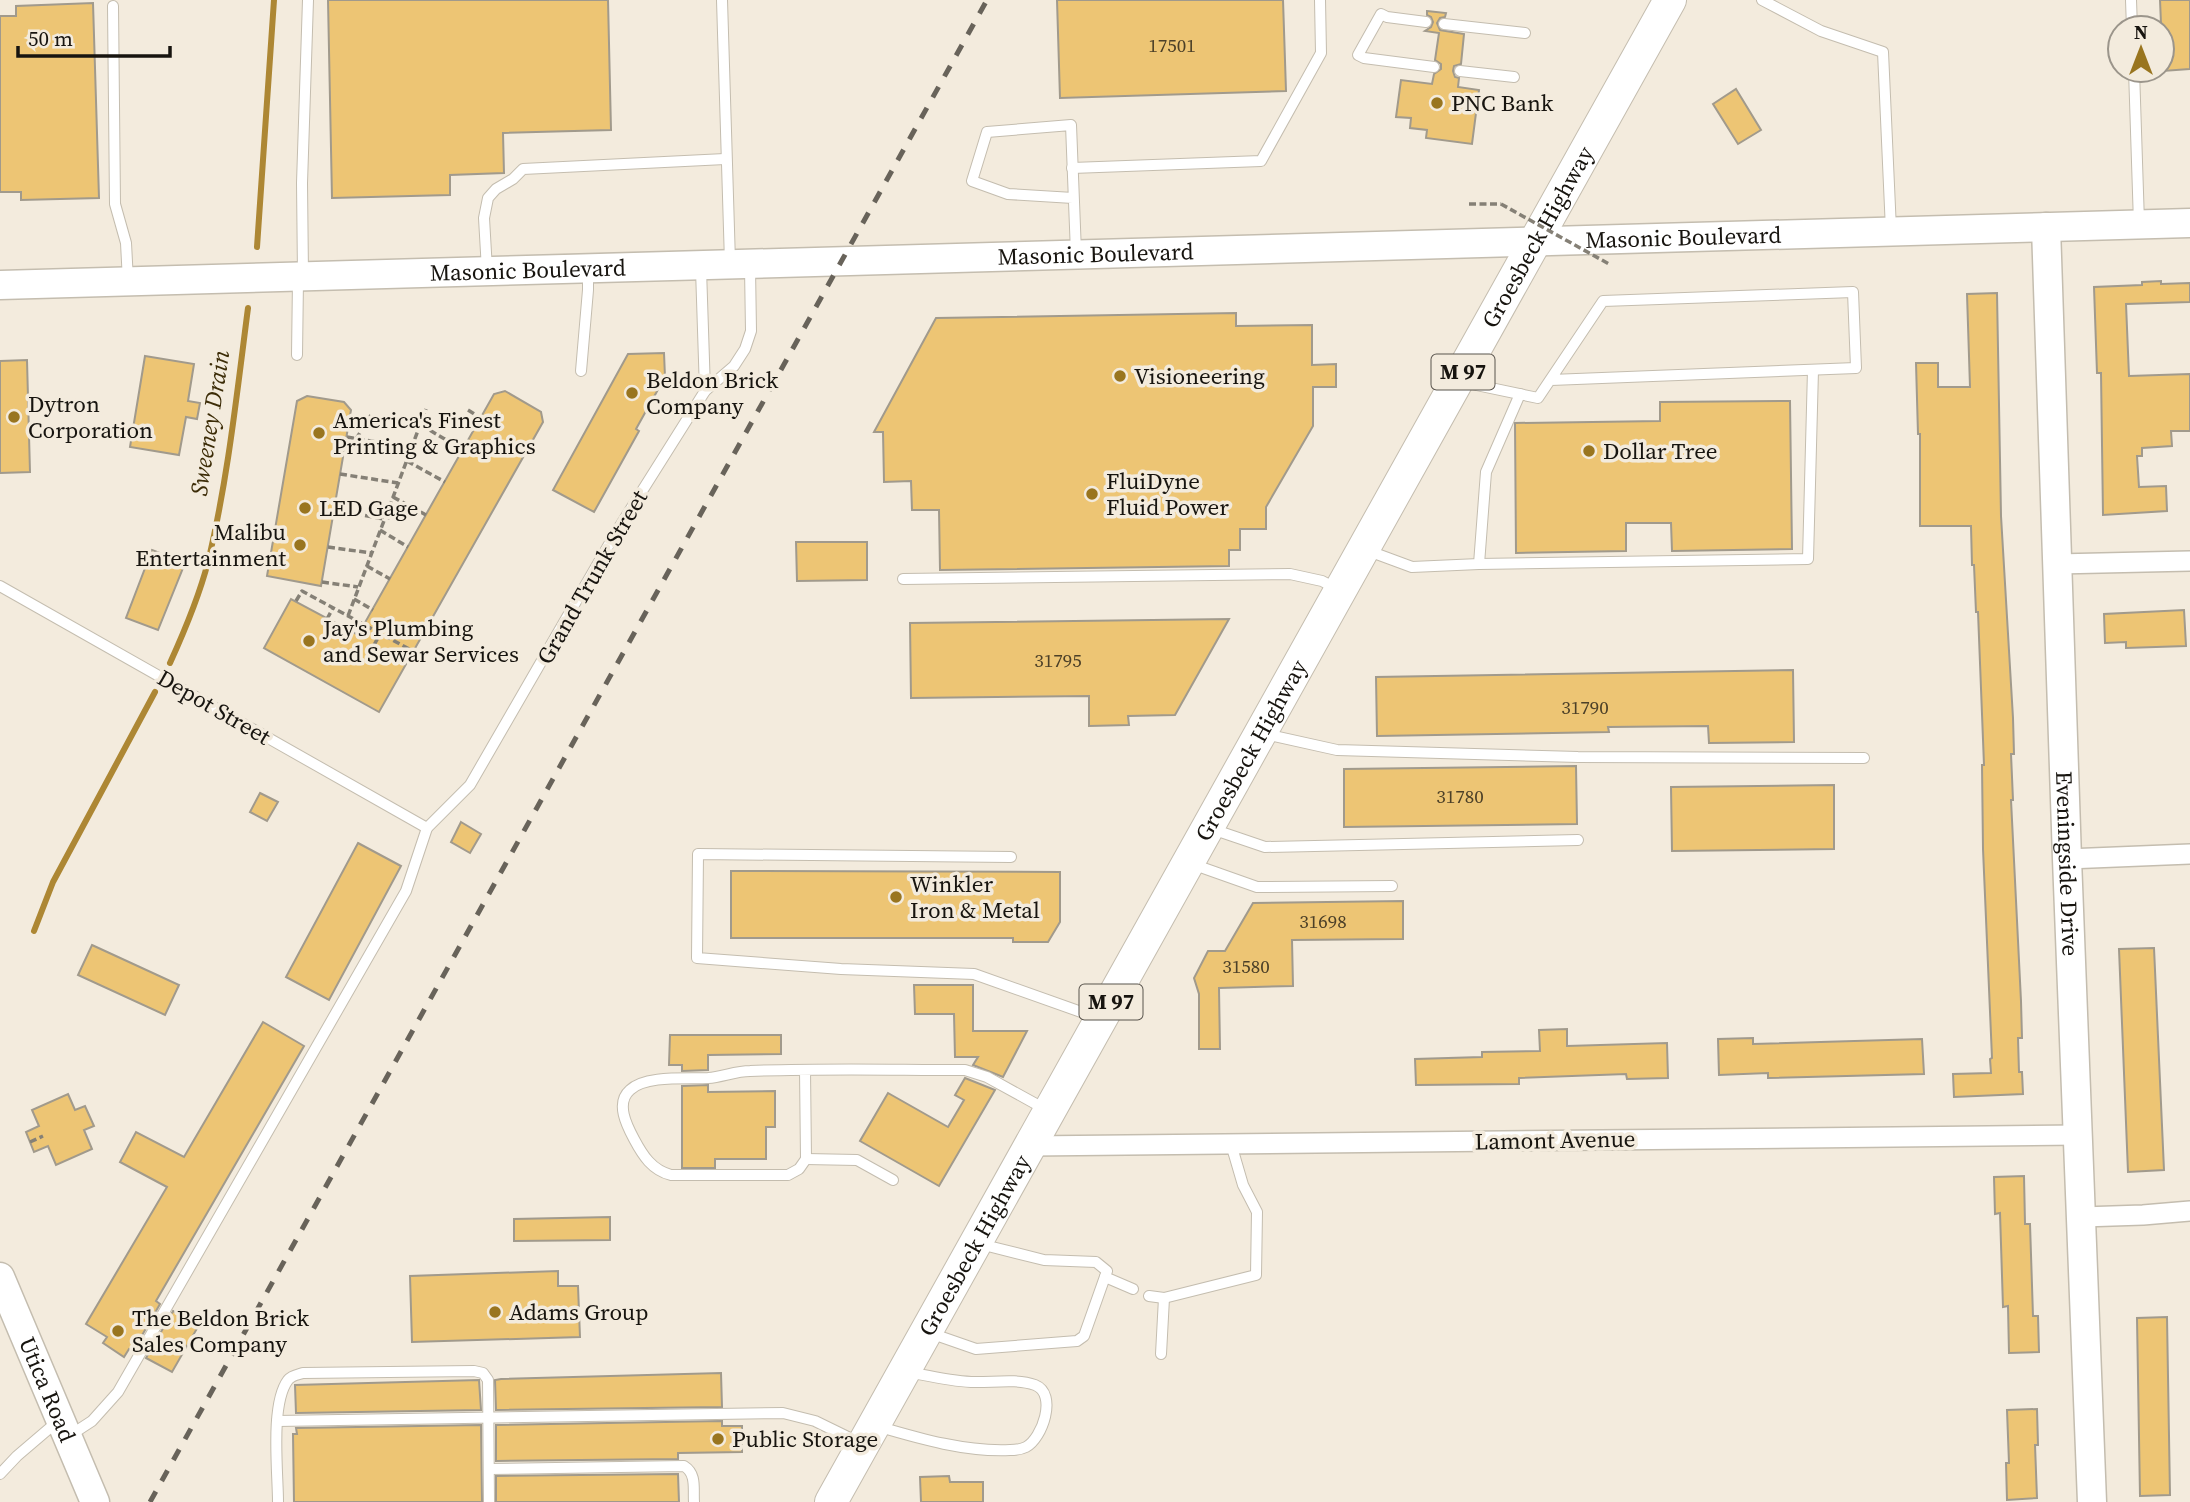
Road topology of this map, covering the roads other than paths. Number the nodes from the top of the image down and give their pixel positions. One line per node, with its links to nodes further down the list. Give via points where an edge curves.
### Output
1 (308, 0): 27 (lane)
2 (722, 0): 14 (lane, Grand Trunk Street)
3 (1320, 0): 15 (lane, via 1321,53 1262,161)
4 (1670, 0): 21 (main road, Groesbeck Highway / M 97)
5 (1762, 0): 20 (lane, via 1821,31 1883,52)
6 (113, 6): 28 (lane, via 115,204 126,243)
7 (1426, 22): 10 (lane, via 1381,14 1358,55)
8 (1444, 24): 9 (lane)
9 (1525, 33)
10 (1434, 67)
11 (1460, 71): 12 (lane)
12 (1514, 77)
13 (2134, 84): 18 (lane)
14 (725, 159): 23 (lane, Grand Trunk Street); 26 (lane, via 523,169 488,198 484,218)
15 (1072, 168): 16 (lane); 16 (lane, via 1070,125 987,132 972,181 1008,194)
16 (1073, 198): 22 (lane)
17 (2190, 223): 18 (street, Masonic Boulevard)
18 (2139, 224): 19 (street, Masonic Boulevard)
19 (2046, 227): 20 (street, Masonic Boulevard); 40 (street, Eveningside Drive)
20 (1891, 231): 21 (street, Masonic Boulevard)
21 (1535, 240): 22 (street, Masonic Boulevard); 34 (main road, Groesbeck Highway / M 97)
22 (1076, 254): 23 (street, Masonic Boulevard)
23 (740, 264): 24 (street, Masonic Boulevard); 35 (lane, Grand Trunk Street, via 749,341 734,366)
24 (701, 265): 25 (street, Masonic Boulevard); 35 (lane)
25 (588, 268): 26 (street, Masonic Boulevard); 32 (lane)
26 (487, 271): 27 (street, Masonic Boulevard)
27 (301, 276): 28 (street, Masonic Boulevard); 30 (lane)
28 (128, 281): 29 (street, Masonic Boulevard)
29 (0, 285)
30 (297, 355)
31 (1813, 370): 33 (lane); 33 (lane, via 1856,368 1853,292 1603,301); 39 (lane, via 1808,559)
32 (582, 371)
33 (1551, 380): 36 (lane, via 1538,398)
34 (1458, 382): 36 (lane); 37 (main road, Groesbeck Highway / M 97)
35 (705, 390): 46 (lane, Grand Trunk Street, via 615,534 470,785)
36 (1520, 394): 39 (lane, via 1486,472)
37 (1364, 549): 39 (lane, via 1412,567); 43 (main road, Groesbeck Highway / M 97)
38 (2190, 561): 40 (street)
39 (1479, 564)
40 (2057, 564): 51 (street, Eveningside Drive)
41 (903, 579): 43 (lane, via 1290,574)
42 (0, 586): 46 (lane, Depot Street)
43 (1341, 591): 44 (main road, Groesbeck Highway / M 97)
44 (1262, 733): 45 (lane, via 1337,750); 47 (main road, Groesbeck Highway / M 97)
45 (1864, 758)
46 (427, 828): 75 (lane, via 405,891 142,1353 118,1392 92,1421)
47 (1208, 828): 48 (lane, via 1265,847); 52 (main road, Groesbeck Highway / M 97)
48 (1578, 840)
49 (2190, 854): 51 (street)
50 (1011, 857): 54 (lane, via 698,855 697,958 974,974)
51 (2067, 859): 57 (street, Eveningside Drive)
52 (1189, 863): 53 (lane, via 1257,887); 54 (main road, Groesbeck Highway / M 97)
53 (1392, 886)
54 (1101, 1019): 56 (main road, Groesbeck Highway / M 97)
55 (805, 1070): 56 (lane, via 965,1070); 60 (lane); 60 (lane, via 654,1080 630,1090 624,1101 624,1122 657,1171 671,1175 788,1175)
56 (1050, 1111): 59 (main road, Groesbeck Highway / M 97)
57 (2079, 1135): 58 (street, Lamont Avenue); 63 (street, Eveningside Drive)
58 (1231, 1144): 59 (street, Lamont Avenue); 69 (lane, via 1243,1185 1258,1212 1256,1275)
59 (1030, 1146): 64 (main road, Groesbeck Highway / M 97)
60 (806, 1159): 61 (lane, via 857,1160)
61 (893, 1180)
62 (2190, 1211): 63 (street)
63 (2082, 1217): 84 (street, Eveningside Drive)
64 (976, 1243): 66 (lane, via 1044,1260 1096,1262 1107,1271); 70 (main road, Groesbeck Highway / M 97)
65 (0, 1277): 75 (street, Utica Road)
66 (1105, 1277): 67 (lane); 70 (lane, via 1084,1336 1077,1341 976,1349)
67 (1133, 1289)
68 (1149, 1296): 69 (lane)
69 (1164, 1298): 71 (lane)
70 (926, 1332): 72 (main road, Groesbeck Highway / M 97)
71 (1161, 1353)
72 (904, 1371): 76 (main road, Groesbeck Highway / M 97); 76 (lane, via 953,1381 1037,1385 1046,1392 1048,1404 1036,1438 1025,1448 1012,1451)
73 (488, 1417): 74 (lane); 74 (lane, via 484,1373 303,1373 286,1384); 76 (lane, via 783,1413); 77 (lane)
74 (277, 1422): 80 (lane)
75 (65, 1427): 78 (lane, via 17,1456); 79 (street, Utica Road)
76 (869, 1435): 83 (main road, Groesbeck Highway / M 97)
77 (489, 1469): 81 (lane); 82 (lane, via 684,1466 693,1477)
78 (0, 1474)
79 (95, 1502)
80 (278, 1502)
81 (489, 1502)
82 (694, 1502)
83 (831, 1502)
84 (2092, 1502)

